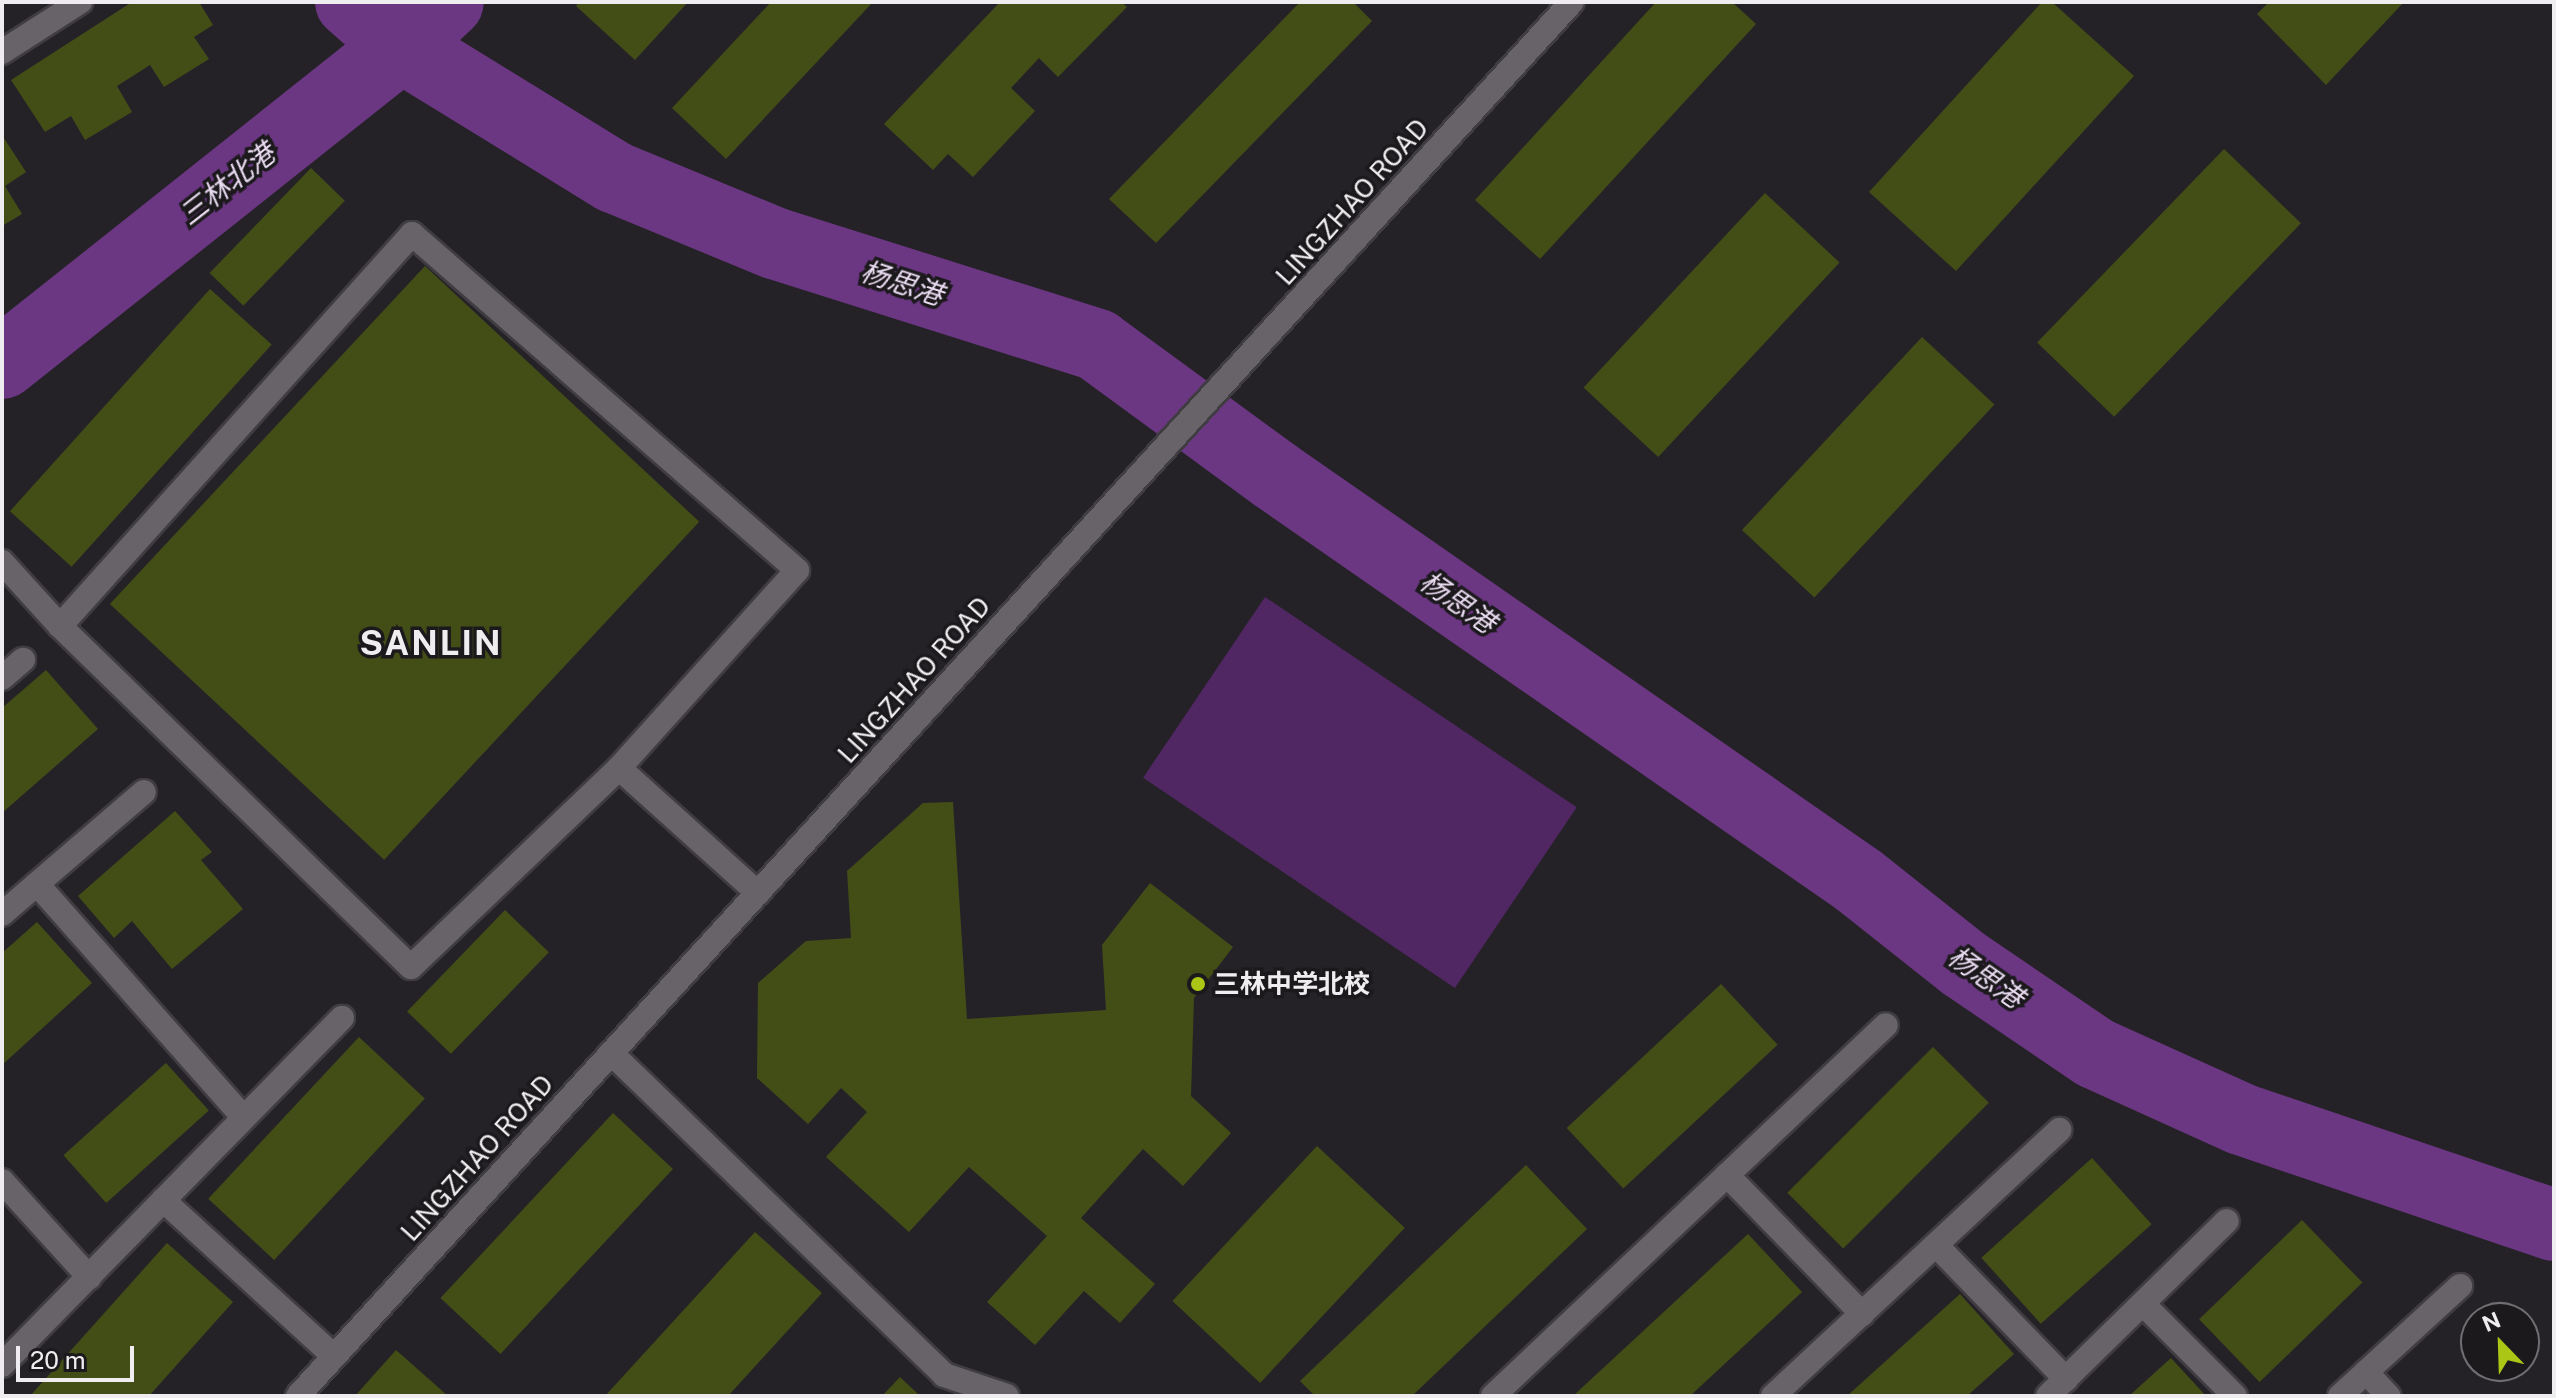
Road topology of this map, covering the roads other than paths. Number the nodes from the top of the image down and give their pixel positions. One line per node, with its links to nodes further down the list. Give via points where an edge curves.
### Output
1 (80, 2): 3 (street)
2 (1572, 2): 11 (street, LINGZHAO ROAD)
3 (2, 52)
4 (2, 562): 5 (street)
5 (60, 626): 8 (street, via 411,967); 8 (street, via 412,234 797,570)
6 (23, 660): 7 (street)
7 (2, 678)
8 (619, 768): 11 (street)
9 (144, 792): 10 (street)
10 (37, 884): 12 (street); 16 (street)
11 (758, 893): 15 (street, LINGZHAO ROAD)
12 (2, 914)
13 (342, 1018): 16 (street)
14 (1886, 1025): 18 (street)
15 (611, 1053): 27 (street, LINGZHAO ROAD); 32 (street, via 944,1375)
16 (244, 1118): 20 (street)
17 (2059, 1130): 22 (street)
18 (1727, 1175): 26 (street); 33 (street)
19 (2, 1181): 23 (street)
20 (163, 1200): 23 (street); 27 (street)
21 (2227, 1221): 25 (street)
22 (1936, 1245): 26 (street); 30 (street)
23 (89, 1277): 28 (street)
24 (2460, 1286): 29 (street)
25 (2143, 1304): 30 (street); 36 (street)
26 (1862, 1314): 34 (street)
27 (334, 1356): 31 (street, LINGZHAO ROAD)
28 (2, 1365)
29 (2366, 1372): 37 (street); 38 (street)
30 (2066, 1379): 35 (street)
31 (298, 1396)
32 (1007, 1396)
33 (1493, 1396)
34 (1773, 1396)
35 (2048, 1396)
36 (2235, 1396)
37 (2340, 1396)
38 (2388, 1396)

